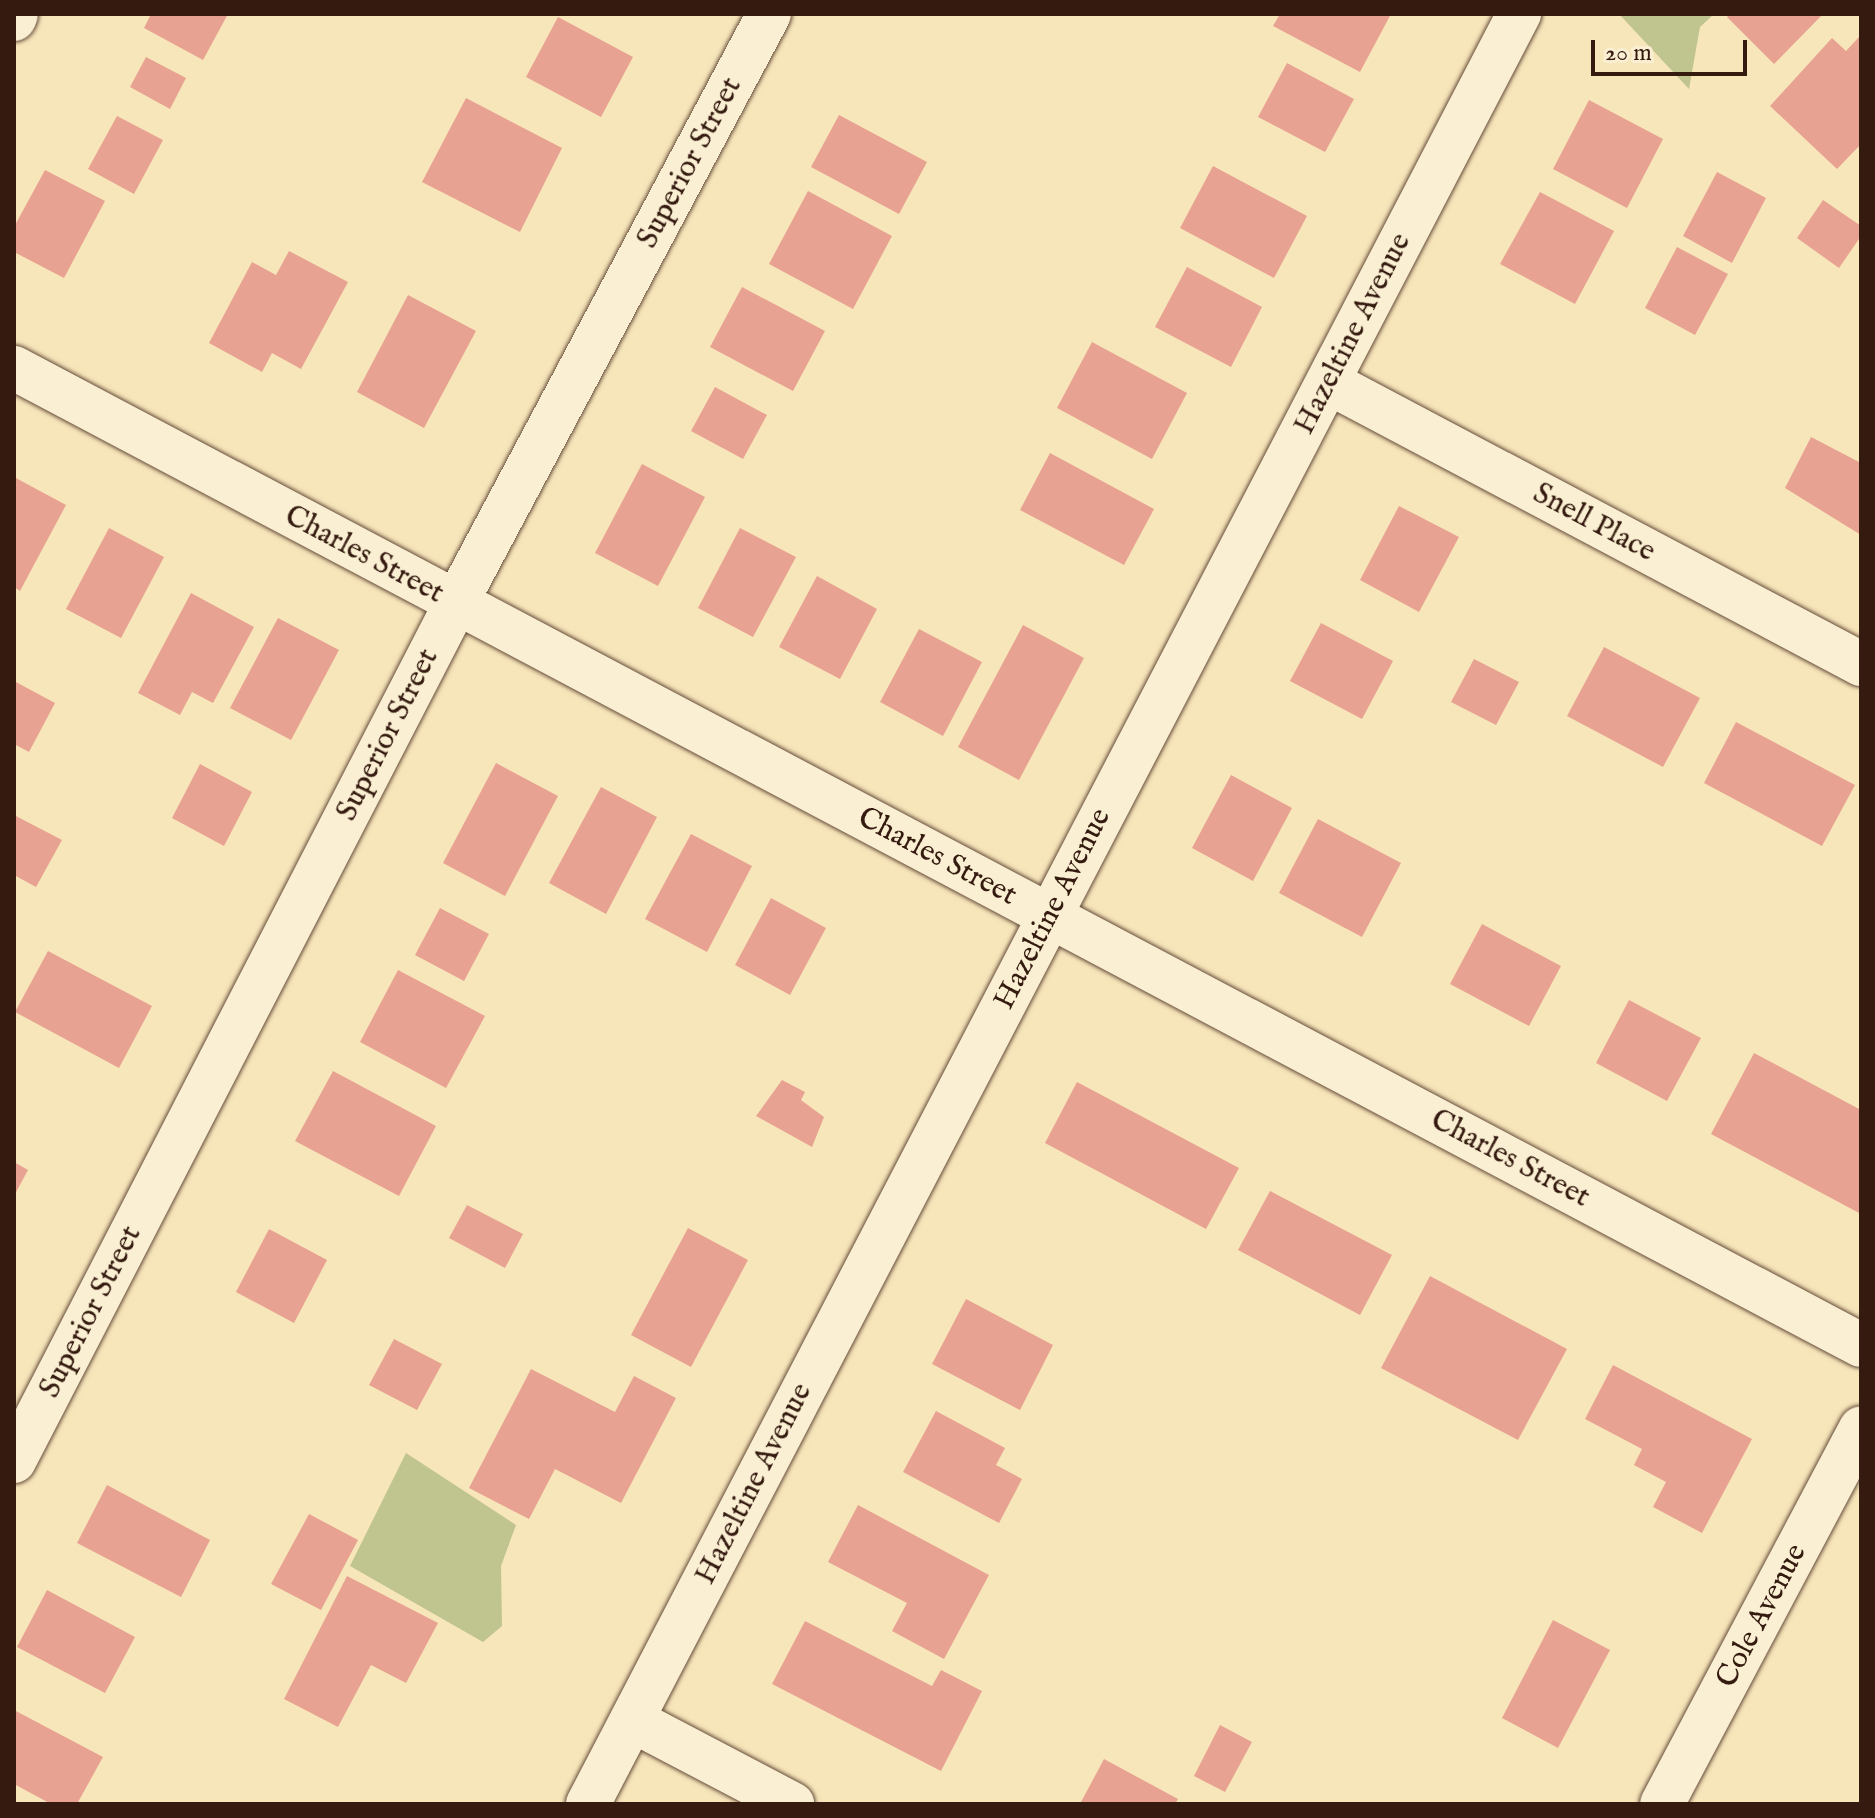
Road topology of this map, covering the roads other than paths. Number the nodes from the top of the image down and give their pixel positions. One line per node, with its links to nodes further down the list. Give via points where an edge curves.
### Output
1 (769, 14): 5 (street, Superior Street)
2 (1519, 14): 4 (street, Hazeltine Avenue)
3 (14, 368): 5 (street, Charles Street)
4 (1328, 382): 6 (street, Snell Place); 7 (street, Hazeltine Avenue)
5 (456, 603): 7 (street, Charles Street); 10 (street, Superior Street)
6 (1861, 664)
7 (1050, 916): 8 (street, Charles Street); 11 (street, Hazeltine Avenue)
8 (1861, 1345)
9 (1861, 1428): 14 (street, Cole Avenue)
10 (14, 1461)
11 (632, 1720): 12 (street, Hazeltine Avenue); 13 (street)
12 (588, 1804)
13 (792, 1804)
14 (1662, 1804)

